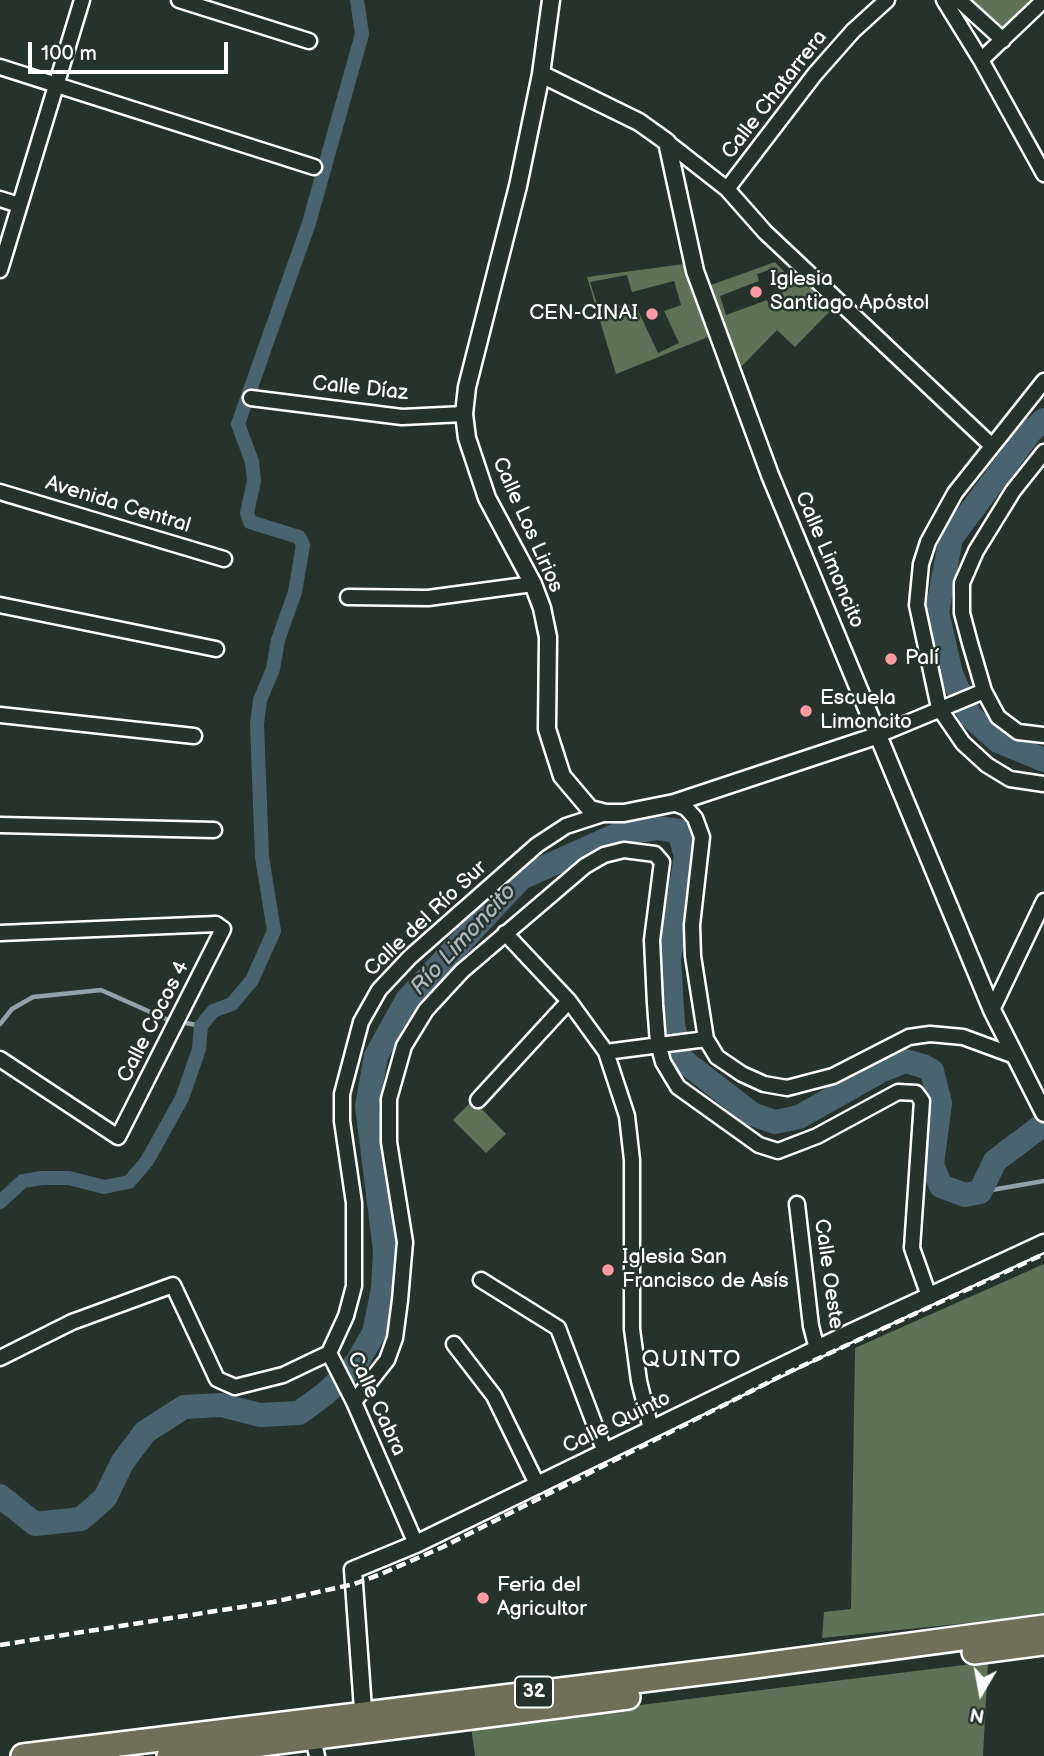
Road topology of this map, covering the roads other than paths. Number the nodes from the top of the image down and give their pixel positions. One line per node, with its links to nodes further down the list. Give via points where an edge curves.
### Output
1 (82, 0): 13 (street)
2 (179, 0): 9 (street)
3 (551, 0): 12 (street, Calle Los Lirios)
4 (887, 0): 17 (street, Calle Chatarrera, via 816,74)
5 (944, 0): 10 (street)
6 (959, 0): 8 (street)
7 (1044, 0): 8 (street)
8 (1003, 40): 10 (street)
9 (309, 41)
10 (981, 60): 16 (street)
11 (0, 67): 13 (street)
12 (541, 74): 14 (street, via 639,122); 23 (street, Calle Los Lirios)
13 (57, 85): 15 (street); 19 (street)
14 (667, 142): 17 (street); 37 (street, Calle Limoncito, via 695,271 718,338 770,475 867,703)
15 (314, 167)
16 (1044, 174)
17 (727, 188): 24 (street, via 765,232)
18 (0, 199): 19 (street)
19 (19, 205): 20 (street)
20 (0, 270)
21 (1044, 381): 24 (street)
22 (251, 398): 23 (street, Calle Díaz, via 402,417)
23 (464, 414): 28 (street, Calle Los Lirios, via 487,498)
24 (991, 445): 33 (street, via 955,493 921,564 919,624)
25 (1044, 452): 32 (street, via 1013,491 962,583 962,612)
26 (0, 492): 27 (street, Avenida Central)
27 (224, 559)
28 (533, 584): 29 (street, via 428,598); 40 (street, Calle Los Lirios, via 548,637 551,748 570,789 590,809)
29 (348, 597)
30 (0, 605): 31 (street)
31 (216, 649)
32 (981, 692): 33 (street); 35 (street, via 998,718 1018,732)
33 (946, 706): 37 (street); 38 (street, via 963,743 987,765 1010,779)
34 (0, 715): 36 (street)
35 (1044, 735)
36 (194, 736)
37 (876, 736): 39 (street); 47 (street, Calle Limoncito)
38 (1044, 784)
39 (674, 803): 40 (street); 48 (street, via 695,818 702,837 692,946)
40 (606, 813): 61 (street, Calle del Río Sur, via 566,826 537,845 410,957 379,990 361,1022 342,1094 354,1203 354,1286)
41 (0, 825): 42 (street)
42 (214, 830)
43 (1044, 901): 47 (street)
44 (0, 933): 52 (street, Calle Cocos 4, via 220,926 222,934 118,1137)
45 (505, 933): 46 (street); 49 (street, via 604,855 624,850 655,854 662,862 652,940); 63 (street, via 426,1010 404,1046 389,1098 389,1142 405,1242 395,1338 387,1360)
46 (569, 1001): 50 (street); 53 (street)
47 (992, 1010): 51 (street, Calle Limoncito)
48 (706, 1039): 49 (street); 51 (street, via 717,1056 742,1074 787,1088 833,1076 909,1037 963,1037)
49 (658, 1044): 50 (street); 58 (street, via 678,1087 759,1145 778,1151 817,1136 898,1092 916,1093 922,1111 912,1248)
50 (606, 1052): 64 (street, via 627,1116 632,1160 632,1329)
51 (1012, 1055): 54 (street, Calle Limoncito)
52 (0, 1059)
53 (478, 1100)
54 (1042, 1105)
55 (797, 1204): 60 (street, Calle Oeste)
56 (1044, 1243): 58 (street, Calle Quinto)
57 (481, 1280): 65 (street, via 558,1328)
58 (929, 1296): 60 (street, Calle Quinto)
59 (454, 1344): 66 (street, via 495,1396)
60 (817, 1349): 64 (street, Calle Quinto)
61 (329, 1353): 62 (street, Calle Cabra, via 283,1375 235,1387 217,1380 173,1285 72,1322); 63 (street, Calle Cabra)
62 (0, 1358)
63 (354, 1402): 67 (street, Calle Cabra)
64 (652, 1430): 65 (street, Calle Quinto)
65 (605, 1452): 66 (street, Calle Quinto)
66 (538, 1486): 67 (street, Calle Quinto)
67 (416, 1544): 69 (street, Calle Quinto, via 353,1570)
68 (1041, 1640): 69 (highway, 32)
69 (364, 1721): 70 (highway, 32); 71 (highway, 32)
70 (315, 1747): 72 (highway, 32)
71 (23, 1756)
72 (169, 1756)

